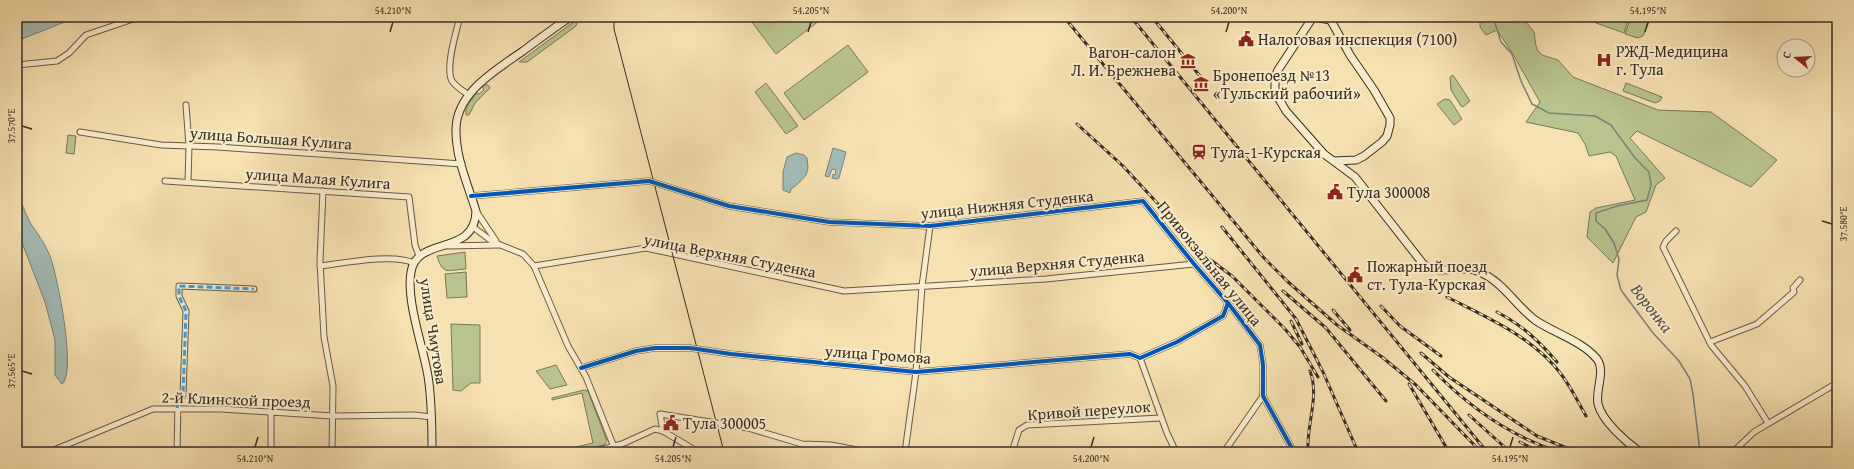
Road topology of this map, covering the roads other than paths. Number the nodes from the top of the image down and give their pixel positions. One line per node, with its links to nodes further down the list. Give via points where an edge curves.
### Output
1 (139, 17): 6 (street, via 86,35 69,53 57,61)
2 (460, 17): 7 (street, via 450,76 456,85)
3 (570, 17): 7 (street, via 487,77)
4 (1314, 17): 5 (street); 12 (street, via 1278,70 1274,85 1279,101 1286,111 1324,154)
5 (1329, 18): 11 (street, via 1390,118 1389,130 1382,142)
6 (17, 65)
7 (469, 95): 13 (street, via 461,106 457,118 458,150)
8 (186, 104): 10 (street)
9 (80, 132): 10 (street, улица Большая Кулига, via 126,141)
10 (189, 146): 13 (street, улица Большая Кулига); 16 (street)
11 (1356, 160): 12 (street); 14 (street)
12 (1334, 161): 14 (street)
13 (462, 164): 18 (street)
14 (1355, 177): 62 (street, via 1424,265 1440,271 1479,271 1498,284 1535,319 1596,358 1600,370 1598,397 1602,413)
15 (165, 181): 16 (street, улица Малая Кулига)
16 (188, 182): 17 (street, улица Малая Кулига)
17 (323, 191): 26 (street, улица Малая Кулига, via 409,196 414,245); 29 (street)
18 (471, 196): 20 (street); 21 (street, улица Нижняя Cтуденкa, via 649,181 729,206 821,221)
19 (1143, 201): 21 (street, улица Нижняя Cтуденкa); 28 (street, Привокзальная улица)
20 (476, 211): 22 (street); 24 (street, via 489,233)
21 (930, 226): 32 (street)
22 (474, 228): 24 (street); 25 (street, улица Чмутова, via 463,238)
23 (1676, 231): 35 (street, via 1663,247)
24 (500, 245): 25 (street); 30 (street, via 523,254)
25 (443, 246): 26 (street, улица Чмутова)
26 (419, 256): 27 (street, улица Чмутова)
27 (414, 263): 29 (street, via 389,258); 44 (street, улица Чмутова, via 410,284 428,376)
28 (1194, 264): 32 (street, улица Верхняя Cтуденка, via 1046,279); 34 (street, Привокзальная улица)
29 (320, 266): 43 (street, via 324,337 333,386)
30 (534, 266): 32 (street, улица Верхняя Студенка, via 646,248 844,291); 37 (street)
31 (1800, 280): 35 (street, via 1793,288 1794,292 1757,324)
32 (922, 286): 38 (street)
33 (254, 289): 41 (street, via 179,286 179,296 186,311 183,395 178,399)
34 (1228, 303): 36 (street, via 1223,316 1177,342); 40 (street, Привокзальная улица, via 1260,345)
35 (1710, 342): 46 (street, via 1745,386)
36 (1140, 358): 38 (street, улица Громова, via 1130,354); 45 (street)
37 (580, 368): 38 (street, улица Громова, via 636,351 690,348); 48 (street)
38 (916, 372): 57 (street)
39 (1837, 383): 46 (street)
40 (1264, 396): 60 (street); 61 (street, Привокзальная улица)
41 (177, 408): 42 (street, 2-й Клинской проезд); 49 (street, 2-й Клинской проезд, via 153,409); 50 (street)
42 (271, 413): 43 (street, 2-й Клинской проезд); 51 (street)
43 (333, 416): 44 (street, 2-й Клинской проезд); 52 (street)
44 (431, 417): 53 (street, улица Чмутова)
45 (1162, 418): 58 (street, Кривой переулок, via 1027,425 1019,430); 59 (street)
46 (1768, 423): 63 (street, via 1754,432)
47 (663, 431): 48 (street, via 651,430); 55 (street); 56 (street, via 660,414 748,428 802,444 831,445)
48 (614, 447): 54 (street)
49 (49, 452)
50 (177, 452)
51 (271, 452)
52 (332, 452)
53 (432, 452)
54 (592, 452)
55 (698, 452)
56 (868, 452)
57 (905, 452)
58 (1012, 452)
59 (1176, 452)
60 (1224, 452)
61 (1294, 452)
62 (1640, 452)
63 (1733, 452)

